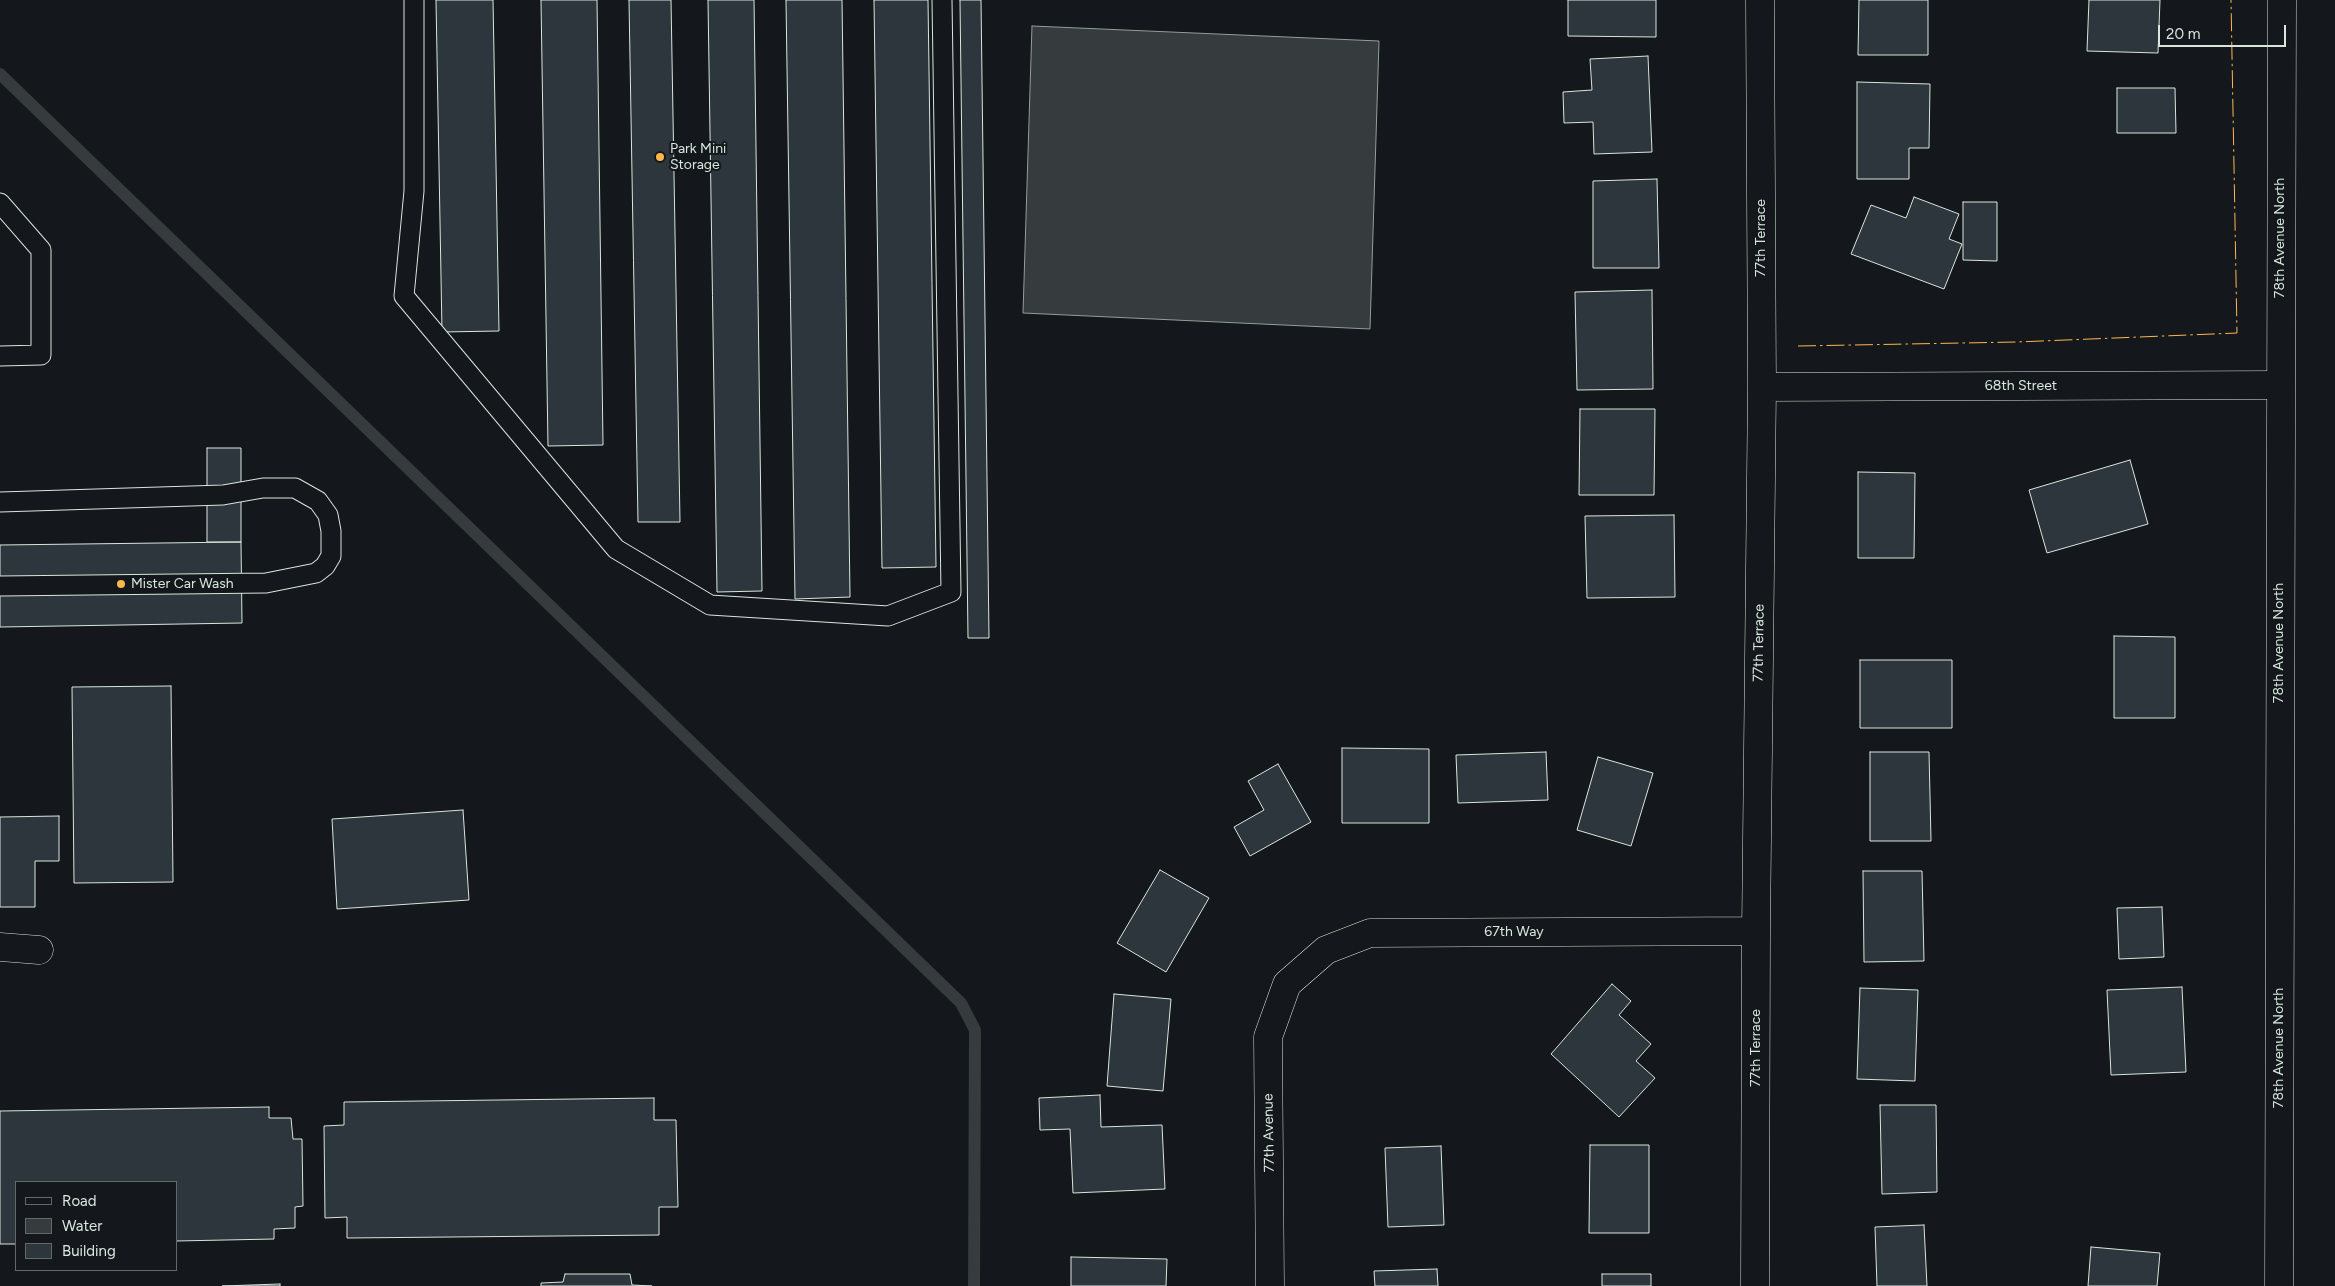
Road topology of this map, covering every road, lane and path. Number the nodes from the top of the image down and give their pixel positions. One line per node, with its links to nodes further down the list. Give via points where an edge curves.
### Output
1 (414, 0): 2 (lane, via 414,191 404,296 616,549 710,606 888,616 951,592)
2 (942, 0)
3 (1760, 0): 8 (street, 77th Terrace)
4 (2282, 0): 7 (street, 78th Avenue North)
5 (0, 203): 6 (lane, via 41,250 42,355)
6 (0, 356)
7 (2280, 385): 8 (street, 68th Street); 17 (street, 78th Avenue North)
8 (1762, 387): 11 (street, 77th Terrace)
9 (0, 502): 10 (lane, via 223,494 264,488 295,488 318,501 328,515 331,531 331,556 325,566 316,573 266,583)
10 (0, 586)
11 (1756, 931): 14 (street, 67th Way, via 1370,933 1326,950); 16 (street, 77th Terrace)
12 (0, 947): 13 (street)
13 (39, 950)
14 (1287, 984): 15 (street, 77th Avenue, via 1268,1037)
15 (1270, 1286)
16 (1755, 1286)
17 (2279, 1286)

